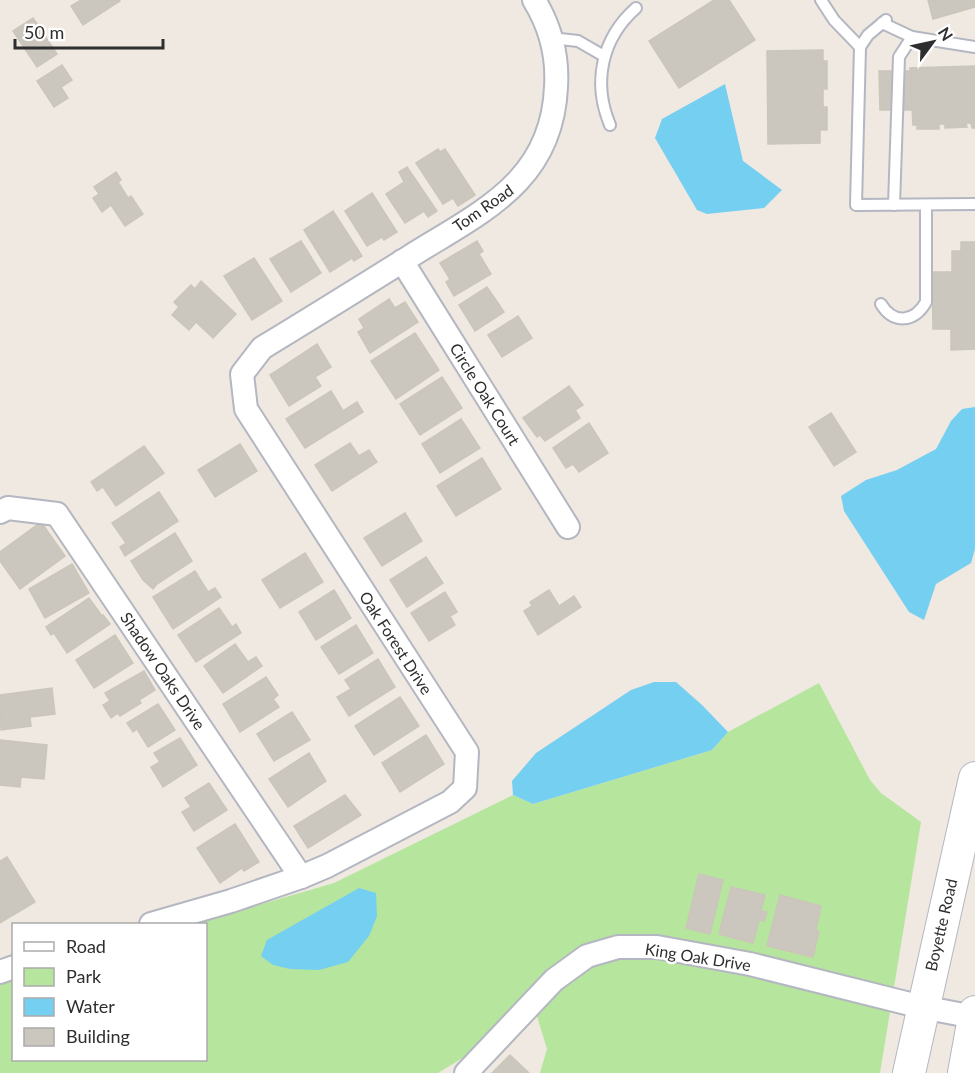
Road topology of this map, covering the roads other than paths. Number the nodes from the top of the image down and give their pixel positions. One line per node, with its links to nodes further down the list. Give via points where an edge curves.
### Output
1 (534, 0): 5 (street, Tom Road)
2 (821, 0): 6 (lane)
3 (636, 8): 8 (lane, via 616,30)
4 (912, 36): 6 (lane, via 884,22); 7 (lane); 11 (lane, via 899,57)
5 (551, 38): 8 (lane, via 578,41); 13 (street, Tom Road, via 557,79 554,112 547,138 534,162 489,207)
6 (860, 47): 11 (lane, via 856,205)
7 (975, 47)
8 (604, 56): 9 (lane, via 602,99)
9 (610, 125)
10 (975, 204): 12 (lane)
11 (894, 205): 12 (lane)
12 (926, 205): 14 (lane, via 926,302 915,315 901,319 889,315)
13 (402, 261): 16 (street, Circle Oak Court); 18 (street, Oak Forest Drive, via 262,348 242,374 246,409 467,753 465,788 450,802)
14 (881, 304)
15 (0, 512): 18 (street, Shadow Oaks Drive, via 8,508 57,514)
16 (568, 527)
17 (975, 778): 20 (main road, Boyette Road)
18 (301, 877): 19 (street, Oak Forest Drive)
19 (154, 923)
20 (922, 1007): 21 (street, King Oak Drive); 22 (street, King Oak Drive, via 750,964 657,947 618,947 587,956 554,980); 23 (main road, Boyette Road)
21 (974, 1015): 24 (main road)
22 (466, 1073)
23 (909, 1073)
24 (964, 1073)

